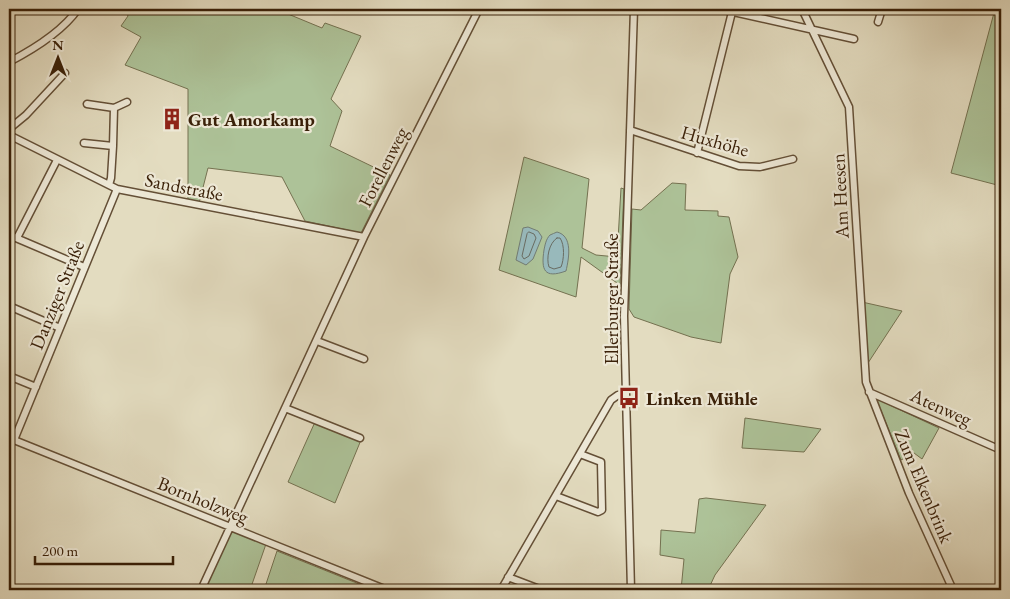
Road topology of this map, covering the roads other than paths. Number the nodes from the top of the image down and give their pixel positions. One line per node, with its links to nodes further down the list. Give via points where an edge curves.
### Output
1 (78, 9): 11 (street, via 50,36)
2 (479, 9): 27 (street, Forellenweg)
3 (634, 9): 17 (street, Ellerburger Straße)
4 (720, 9): 7 (street)
5 (802, 9): 9 (street, Am Heesen)
6 (882, 9): 8 (street)
7 (732, 12): 9 (street); 21 (street)
8 (878, 22)
9 (812, 29): 10 (street); 36 (street, Am Heesen, via 849,106 864,371)
10 (854, 39)
11 (9, 62)
12 (65, 73): 16 (street)
13 (127, 102): 15 (street)
14 (87, 104): 15 (street)
15 (114, 108): 20 (street)
16 (9, 129)
17 (630, 130): 21 (street, Huxhöhe); 37 (street, Ellerburger Straße, via 624,316)
18 (9, 136): 23 (street, Sandstraße)
19 (84, 143): 20 (street)
20 (113, 146): 24 (street)
21 (697, 153): 22 (street, Huxhöhe, via 750,168)
22 (793, 159)
23 (57, 160): 24 (street, Sandstraße); 28 (street)
24 (109, 185): 25 (street, Sandstraße)
25 (117, 189): 27 (street, Sandstraße); 29 (street, Danziger Straße)
26 (9, 235): 28 (street)
27 (364, 237): 32 (street, Forellenweg)
28 (17, 238): 29 (street)
29 (84, 267): 31 (street, Danziger Straße)
30 (9, 306): 31 (street)
31 (60, 328): 35 (street, Danziger Straße)
32 (317, 341): 33 (street); 38 (street, Forellenweg)
33 (364, 359)
34 (9, 376): 35 (street)
35 (36, 387): 40 (street, Danziger Straße)
36 (869, 392): 41 (street, Atenweg); 51 (street, Zum Elkenbrink)
37 (626, 393): 42 (street, via 611,400); 50 (street, Ellerburger Straße)
38 (285, 408): 39 (street); 44 (street, Forellenweg)
39 (360, 438)
40 (11, 439): 44 (street, Bornholzweg)
41 (1001, 450)
42 (580, 454): 43 (street); 43 (street, via 601,462 602,510 598,512)
43 (556, 496): 45 (street)
44 (230, 527): 46 (street, Forellenweg); 47 (street, Bornholzweg)
45 (508, 577): 48 (street); 49 (street)
46 (201, 590)
47 (387, 590)
48 (501, 590)
49 (542, 590)
50 (631, 590)
51 (953, 590)

